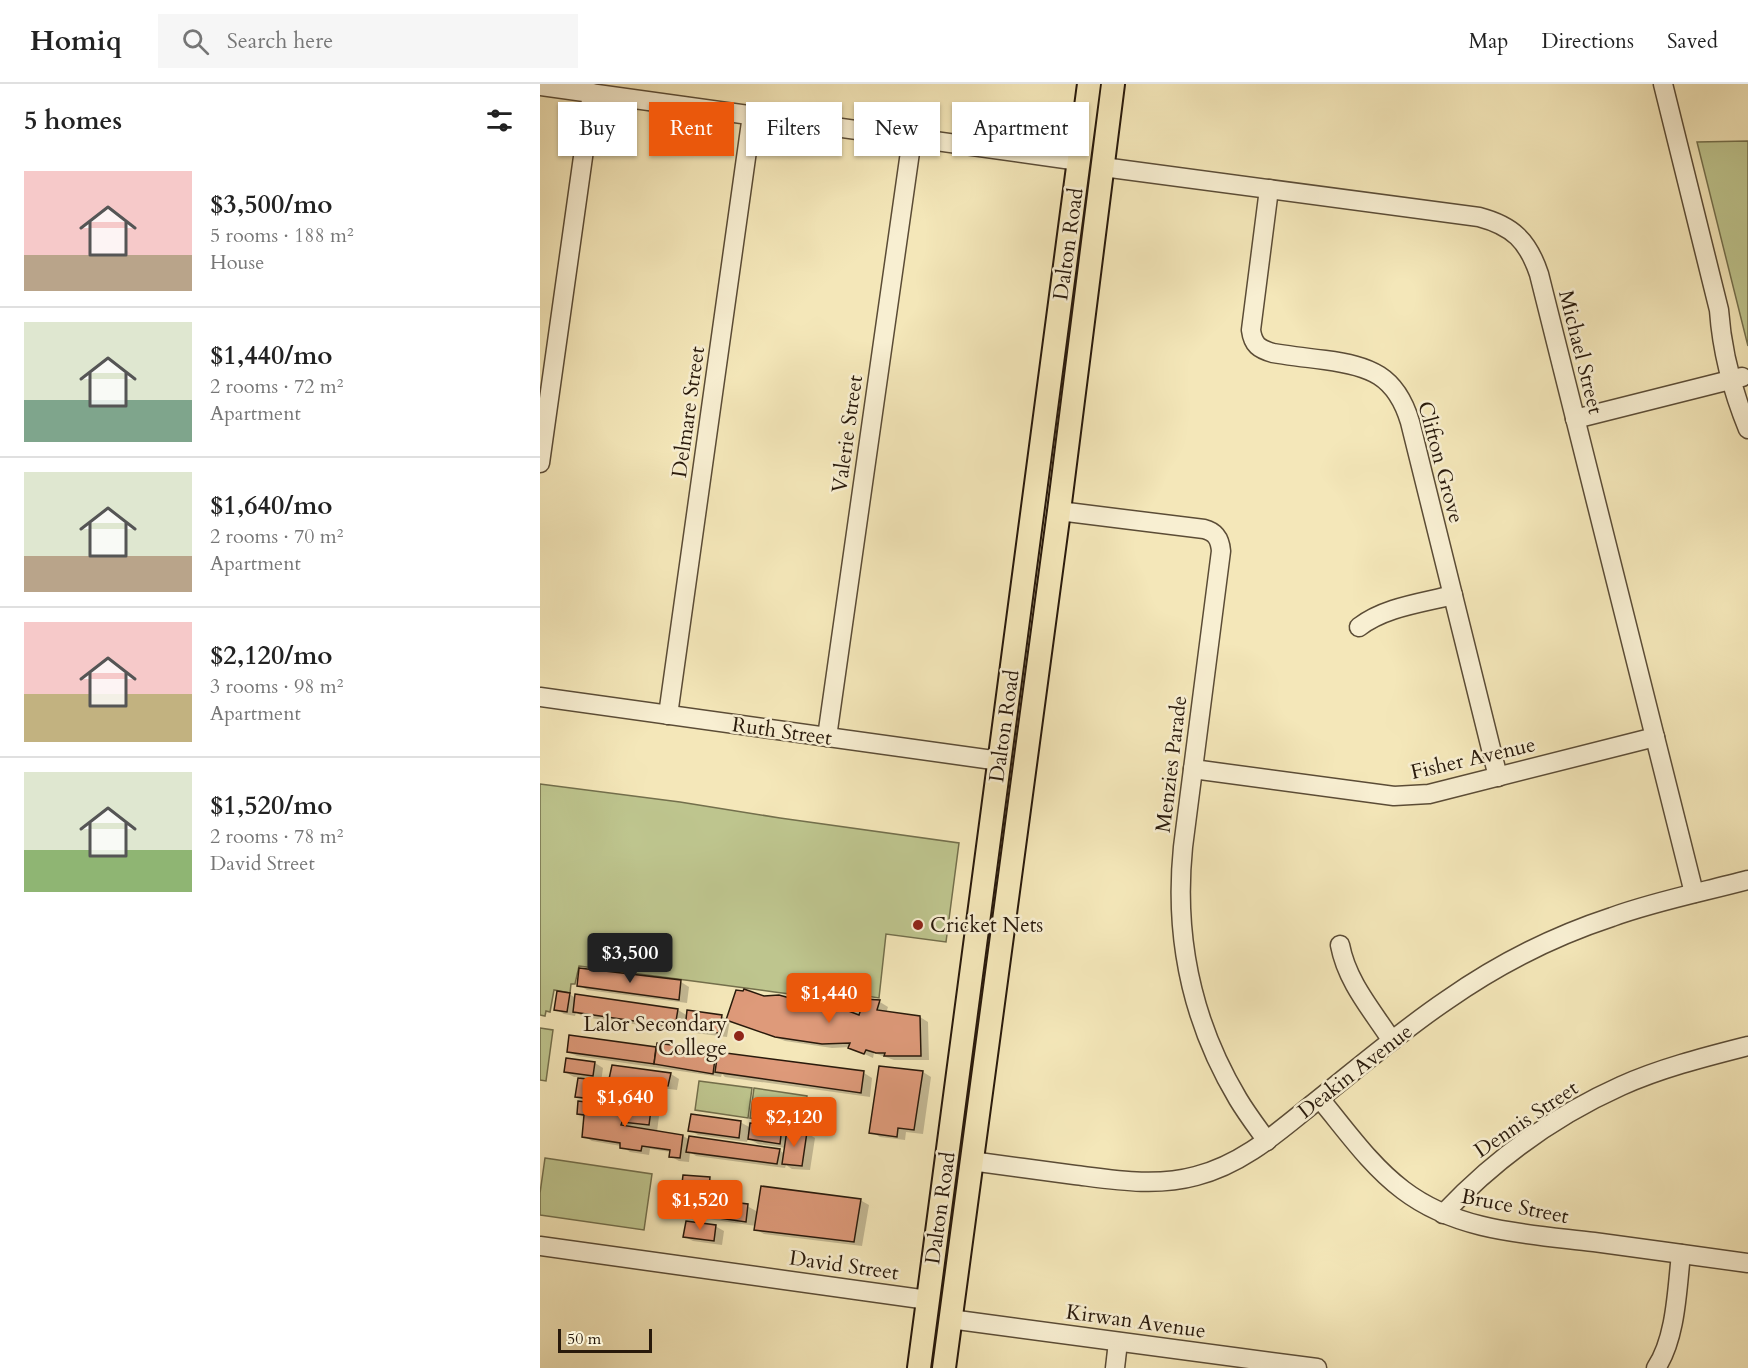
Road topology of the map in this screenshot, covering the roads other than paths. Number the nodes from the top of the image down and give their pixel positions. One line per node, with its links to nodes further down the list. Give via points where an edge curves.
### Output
1 (1089, 84): 10 (main road, Dalton Road)
2 (1113, 84): 11 (main road, Dalton Road)
3 (1663, 84): 13 (street, via 1719,310 1721,335)
4 (540, 86): 5 (street)
5 (592, 93): 6 (street); 17 (street)
6 (746, 114)
7 (940, 142): 10 (street)
8 (746, 156): 22 (street, Delmare Street)
9 (909, 156): 23 (street, Valerie Street)
10 (1079, 161): 25 (main road, Dalton Road)
11 (1103, 167): 12 (street, Michael Street); 18 (main road, Dalton Road)
12 (1269, 189): 15 (street, Michael Street, via 1479,217 1512,231 1535,260); 19 (street, Clifton Grove, via 1251,330 1255,345 1273,353 1367,368 1385,380 1400,398 1410,422)
13 (1736, 379): 14 (street); 15 (street); 16 (street)
14 (1748, 411)
15 (1575, 418): 24 (street, Michael Street)
16 (1748, 429)
17 (540, 463)
18 (1059, 511): 26 (main road, Dalton Road); 27 (street, Menzies Parade, via 1203,529 1220,542)
19 (1453, 595): 20 (street, via 1383,613); 28 (street, Clifton Grove)
20 (1359, 627)
21 (540, 697): 22 (street, Ruth Street)
22 (668, 715): 23 (street, Ruth Street)
23 (827, 737): 25 (street, Ruth Street)
24 (1654, 737): 28 (street, Fisher Avenue); 30 (street, Michael Street)
25 (1000, 761): 26 (main road, Ruth Street); 36 (main road, Dalton Road)
26 (1024, 765): 37 (main road, Dalton Road)
27 (1193, 769): 28 (street, Fisher Avenue, via 1394,796 1429,794); 35 (street, Menzies Parade, via 1180,877 1180,912 1189,977 1210,1045 1239,1101)
28 (1498, 777)
29 (1748, 880): 30 (street, Deakin Avenue)
30 (1694, 893): 32 (street, Deakin Avenue, via 1613,916 1541,946 1445,1001)
31 (1340, 945): 32 (street, via 1351,979)
32 (1392, 1041): 34 (street, Deakin Avenue)
33 (1748, 1046): 38 (street, Dennis Street, via 1653,1073 1585,1104 1492,1167)
34 (1320, 1098): 35 (street, Deakin Avenue); 38 (street, Bruce Street, via 1385,1176)
35 (1267, 1141): 37 (street, Deakin Avenue, via 1229,1165 1173,1181 1121,1181)
36 (947, 1157): 37 (main road, Deakin Avenue); 42 (main road, Dalton Road)
37 (972, 1161): 43 (main road, Dalton Road)
38 (1443, 1214): 40 (street, Bruce Street, via 1486,1228)
39 (540, 1245): 42 (street, David Street)
40 (1681, 1254): 41 (street, Bruce Street); 49 (street, via 1671,1334)
41 (1748, 1263)
42 (928, 1300): 45 (main road, Dalton Road)
43 (950, 1319): 44 (street, Kirwan Avenue); 46 (main road, Dalton Road)
44 (1118, 1342): 47 (street); 48 (street, Kirwan Avenue)
45 (919, 1368)
46 (944, 1368)
47 (1114, 1368)
48 (1317, 1368)
49 (1656, 1368)

